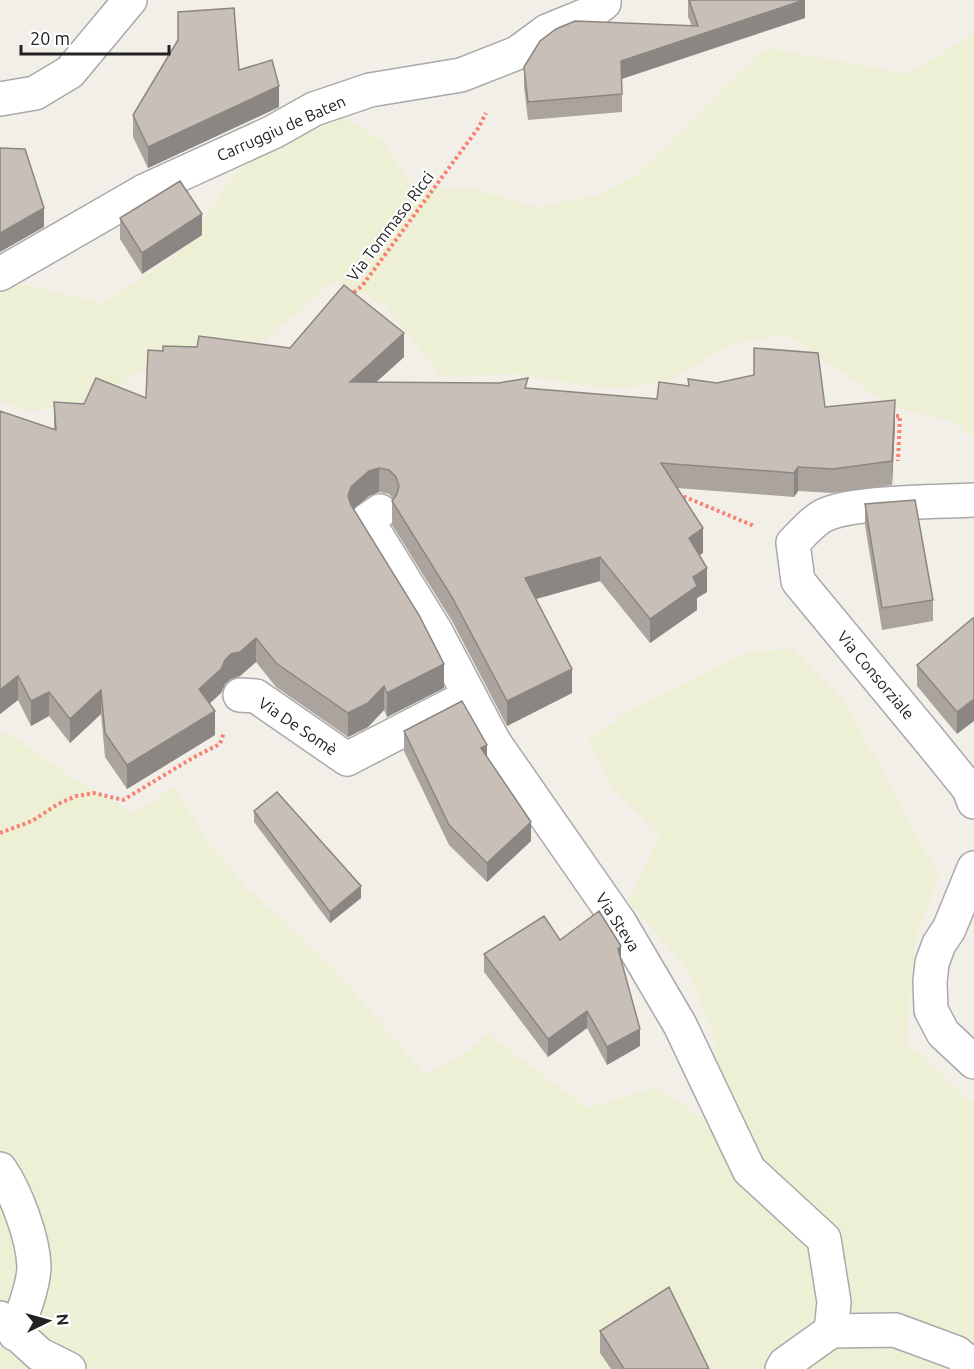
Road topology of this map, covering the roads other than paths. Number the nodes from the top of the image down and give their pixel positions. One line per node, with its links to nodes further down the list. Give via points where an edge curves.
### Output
1 (130, 0): 3 (street, via 70,72 35,93)
2 (604, 0): 4 (street, Carruggiu de Baten, via 591,13 547,31 517,53 461,75 370,90 314,110 144,191)
3 (0, 99)
4 (0, 274)
5 (974, 500): 9 (street, Via Consorziale, via 840,510 822,516 793,543 798,581 954,770)
6 (374, 515): 8 (street, Via Steva)
7 (240, 695): 8 (street, Via De Somè, via 256,696 347,759)
8 (469, 696): 14 (street, Via Steva, via 494,742 620,923 680,1025 749,1170 824,1239 834,1302)
9 (974, 802)
10 (974, 868): 11 (street, via 939,944 930,982 931,1010 943,1033)
11 (974, 1062)
12 (0, 1169): 13 (street, via 25,1225 34,1267 25,1311)
13 (8, 1326): 16 (street, via 39,1354)
14 (831, 1331): 15 (street, via 895,1330 957,1353); 17 (street)
15 (974, 1367)
16 (69, 1369)
17 (782, 1369)

